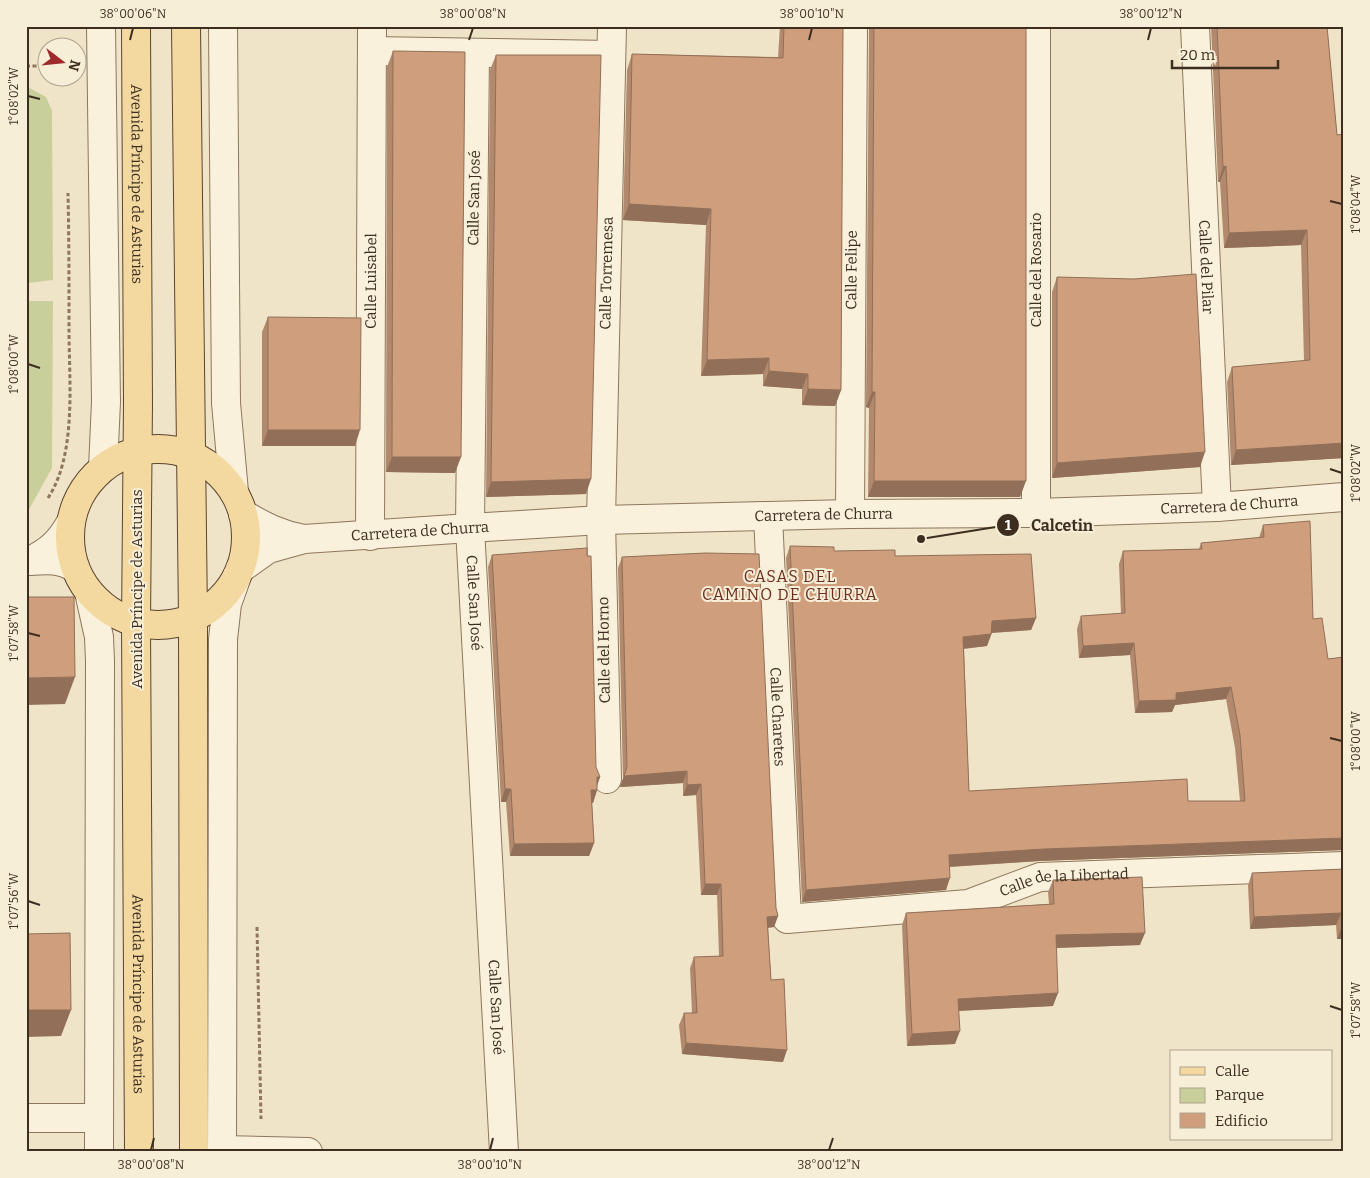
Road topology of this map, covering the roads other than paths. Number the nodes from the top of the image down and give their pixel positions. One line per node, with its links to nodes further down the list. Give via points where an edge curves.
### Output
1 (100, 26): 14 (street, via 106,402)
2 (136, 26): 12 (main road, Avenida Príncipe de Asturias)
3 (186, 26): 13 (main road)
4 (223, 26): 16 (street, via 226,404)
5 (612, 26): 11 (street, Calle Torremesa)
6 (853, 26): 18 (street, Calle Felipe)
7 (1036, 26): 19 (street, Calle del Rosario)
8 (1195, 26): 17 (street, Calle del Pilar)
9 (372, 39): 10 (street); 24 (street, Calle Luisabel)
10 (475, 53): 11 (street); 23 (street, Calle San José)
11 (611, 55): 21 (street, Calle Torremesa)
12 (137, 451): 13 (main road, via 163,449); 14 (main road); 31 (main road, Avenida Príncipe de Asturias)
13 (190, 454): 16 (main road, via 226,480); 30 (main road)
14 (103, 468): 22 (main road, via 84,489)
15 (1344, 497): 17 (street, Carretera de Churra)
16 (238, 503): 25 (street, Carretera de Churra, via 265,527 285,536); 28 (main road, via 246,528 246,542)
17 (1217, 507): 19 (street, Carretera de Churra)
18 (850, 514): 19 (street, Carretera de Churra); 20 (street, Carretera de Churra)
19 (1036, 514)
20 (768, 516): 21 (street, Carretera de Churra); 34 (street, Calle Charetes)
21 (600, 520): 23 (street, Carretera de Churra); 32 (street, Calle del Horno)
22 (71, 522): 26 (street, via 49,551); 27 (main road, via 69,541)
23 (470, 528): 24 (street, Carretera de Churra); 42 (street, Calle San José)
24 (370, 536): 25 (street, Carretera de Churra)
25 (304, 539): 28 (street, Carretera de Churra, via 268,549)
26 (28, 561): 27 (street, via 66,562)
27 (75, 568): 29 (main road)
28 (238, 573): 30 (main road, via 223,597); 37 (street, via 227,604 223,639)
29 (89, 592): 31 (main road, via 105,608); 36 (street, via 99,638 100,661)
30 (193, 618): 31 (main road, via 165,625); 40 (main road)
31 (136, 623): 39 (main road, Avenida Príncipe de Asturias)
32 (607, 779)
33 (1344, 866): 34 (street, Calle de la Libertad, via 1040,877 968,904)
34 (787, 919)
35 (26, 1118): 36 (street)
36 (99, 1118): 38 (street)
37 (222, 1151): 41 (street)
38 (99, 1152)
39 (139, 1152)
40 (194, 1152)
41 (308, 1152)
42 (504, 1152)

